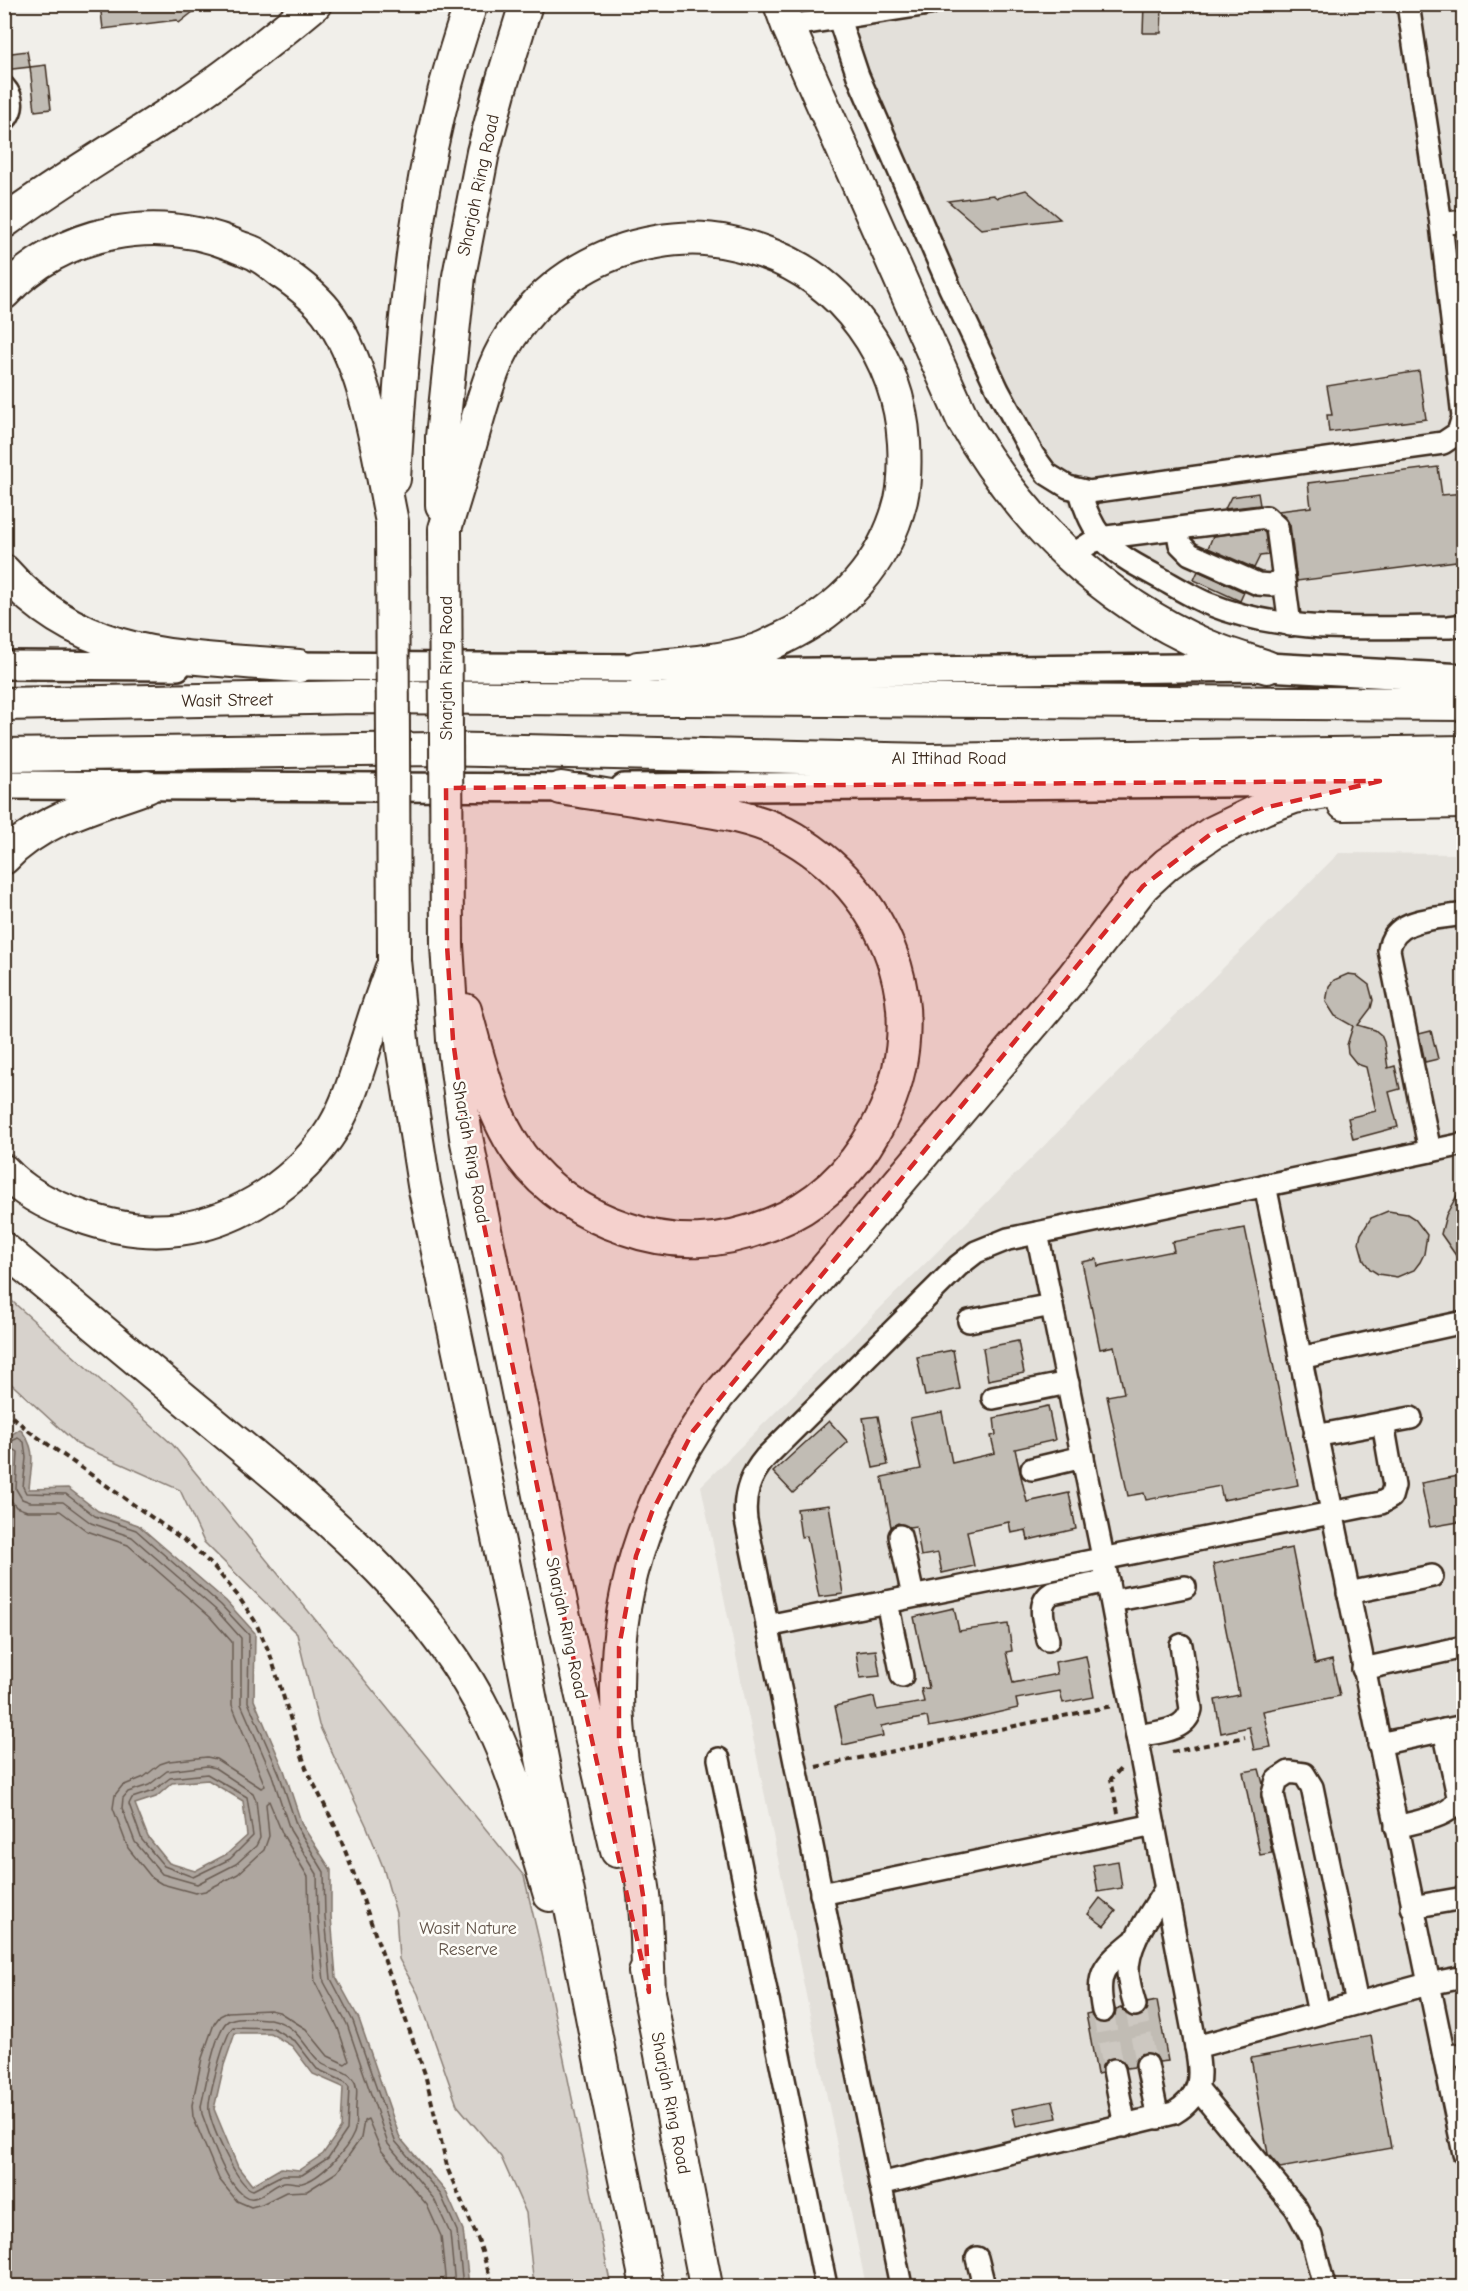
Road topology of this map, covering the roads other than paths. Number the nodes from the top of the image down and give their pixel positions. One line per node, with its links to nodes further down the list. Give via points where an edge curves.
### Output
1 (315, 4): 10 (highway, via 184,104)
2 (471, 4): 17 (highway, via 434,136 411,262)
3 (526, 4): 19 (highway, Sharjah Ring Road, via 483,153 459,276 442,437)
4 (929, 4): 6 (lane)
5 (1408, 4): 14 (lane)
6 (836, 11): 7 (lane); 16 (lane, via 858,76 998,390 1040,464 1057,482)
7 (784, 15): 22 (highway, via 963,420 1012,495)
8 (4, 87): 9 (lane, via 12,105)
9 (4, 121)
10 (60, 182): 11 (lane); 13 (highway)
11 (4, 201)
12 (1464, 221): 14 (lane)
13 (4, 222)
14 (1441, 224): 16 (lane, via 1464,417 1451,439)
15 (4, 293): 17 (highway, via 22,274 66,247 113,232 163,228 212,236 258,255 326,311 355,363)
16 (1080, 491): 21 (lane, via 1090,520)
17 (392, 522): 46 (highway, bridge)
18 (1177, 528): 20 (lane); 25 (lane, via 1180,544 1191,554 1258,584 1271,585); 25 (lane, via 1271,519 1277,527)
19 (445, 529): 31 (highway, via 493,368 518,326 551,290 591,263 632,246 683,237 735,243 782,259 826,287 856,318 878,350 896,393 903,422 905,459 902,498 888,537 868,573 839,604 807,627 759,649 714,660); 45 (highway, Sharjah Ring Road, bridge)
20 (1141, 532): 21 (lane); 23 (lane)
21 (1107, 545): 22 (lane); 23 (lane)
22 (1079, 566): 30 (highway, via 1127,603 1167,626 1207,646)
23 (1138, 566): 26 (lane, via 1207,603)
24 (4, 572): 29 (highway, via 23,593 56,618 106,641 159,654)
25 (1283, 579): 26 (lane)
26 (1290, 625): 27 (lane)
27 (1464, 625)
28 (4, 665): 29 (main road)
29 (299, 666): 31 (main road)
30 (1267, 667): 31 (main road, via 738,673); 32 (main road)
31 (638, 668)
32 (1458, 675)
33 (4, 704): 34 (highway, Wasit Street, via 357,697)
34 (1464, 704)
35 (1464, 752): 36 (highway, Al Ittihad Road, via 930,760 435,749)
36 (4, 755)
37 (1380, 781): 38 (main road); 41 (main road); 47 (highway, via 1294,797 1212,833 1143,886)
38 (1464, 782)
39 (4, 785): 40 (main road)
40 (147, 787): 41 (main road); 43 (highway, via 67,816 36,832)
41 (561, 788): 45 (highway, via 714,811 758,822 792,837 825,860 852,886 875,917 891,952 901,989 904,1027 898,1075 885,1113 862,1154 831,1188 793,1215 746,1234 698,1242 647,1236 600,1220 557,1192 521,1156 497,1114)
42 (1464, 802): 47 (highway, via 1332,805 1255,828 1209,854 1168,884)
43 (4, 858)
44 (1464, 914): 49 (lane, via 1409,924 1396,932 1389,950)
45 (447, 945): 93 (highway, Sharjah Ring Road, via 453,1041 466,1137 562,1608)
46 (394, 960): 50 (highway, via 355,1082 334,1127 305,1164 269,1194 225,1218 179,1229 138,1230 102,1224 53,1207); 101 (highway, via 406,1074 424,1185 515,1619)
47 (1072, 978): 93 (highway, via 718,1396 676,1460 651,1512 625,1601 616,1693 619,1740 644,1902)
48 (1464, 1144): 49 (lane)
49 (1430, 1151): 51 (lane)
50 (4, 1171)
51 (1265, 1185): 52 (lane); 57 (lane)
52 (1037, 1233): 54 (lane); 74 (lane, via 997,1242 966,1258 758,1467 748,1487 744,1509)
53 (4, 1249): 101 (highway, via 327,1518 408,1601 452,1657 489,1719 517,1786)
54 (1052, 1305): 55 (lane); 58 (lane)
55 (969, 1321)
56 (1464, 1322): 57 (lane)
57 (1300, 1358): 62 (lane)
58 (1068, 1383): 59 (lane); 63 (lane)
59 (993, 1398)
60 (1411, 1418): 61 (lane)
61 (1383, 1423): 62 (lane); 65 (lane, via 1394,1486 1391,1497 1381,1503)
62 (1316, 1436): 65 (lane)
63 (1083, 1457): 64 (lane); 67 (lane)
64 (1032, 1469)
65 (1331, 1512): 67 (lane); 71 (lane)
66 (900, 1536): 72 (lane)
67 (1103, 1557): 70 (lane); 72 (lane)
68 (1432, 1576): 71 (lane)
69 (1185, 1587): 70 (lane)
70 (1110, 1591): 75 (lane, via 1052,1593 1046,1597 1042,1606); 81 (lane)
71 (1348, 1593): 78 (lane)
72 (913, 1596): 73 (lane)
73 (887, 1602): 74 (lane); 79 (lane)
74 (767, 1626): 87 (lane)
75 (1048, 1640)
76 (1181, 1645): 81 (lane, via 1190,1715 1177,1727)
77 (1464, 1647): 78 (lane)
78 (1363, 1669): 82 (lane)
79 (902, 1676)
80 (1454, 1728): 82 (lane); 85 (lane, via 1458,1796 1455,1806)
81 (1137, 1736): 84 (lane)
82 (1379, 1744): 85 (lane)
83 (719, 1759): 111 (lane)
84 (1154, 1825): 86 (lane); 87 (lane)
85 (1396, 1827): 89 (lane)
86 (1166, 1888): 90 (lane); 98 (lane)
87 (821, 1894): 107 (lane)
88 (1464, 1898): 89 (lane)
89 (1412, 1907): 92 (lane)
90 (1135, 1939): 95 (lane, via 1128,1966); 96 (lane, via 1104,1971 1100,1987)
91 (1464, 1977): 92 (lane)
92 (1428, 1984): 94 (lane); 99 (lane)
93 (650, 1992): 110 (highway, Sharjah Ring Road)
94 (1357, 2003): 97 (lane); 97 (lane, via 1312,1786 1304,1774 1289,1772 1276,1780 1273,1794)
95 (1135, 2005)
96 (1103, 2011)
97 (1319, 2013): 98 (lane)
98 (1196, 2047): 103 (lane, via 1200,2076)
99 (1454, 2056): 106 (lane)
100 (1147, 2065): 104 (lane)
101 (602, 2068): 109 (highway)
102 (1114, 2070): 105 (lane)
103 (1197, 2088): 104 (lane, via 1184,2107); 114 (lane, via 1296,2208 1311,2236)
104 (1158, 2118): 105 (lane)
105 (1125, 2126): 107 (lane)
106 (1463, 2145)
107 (880, 2184): 112 (lane)
108 (977, 2258): 113 (lane)
109 (647, 2286)
110 (706, 2286)
111 (826, 2286)
112 (901, 2286)
113 (984, 2286)
114 (1324, 2286)

